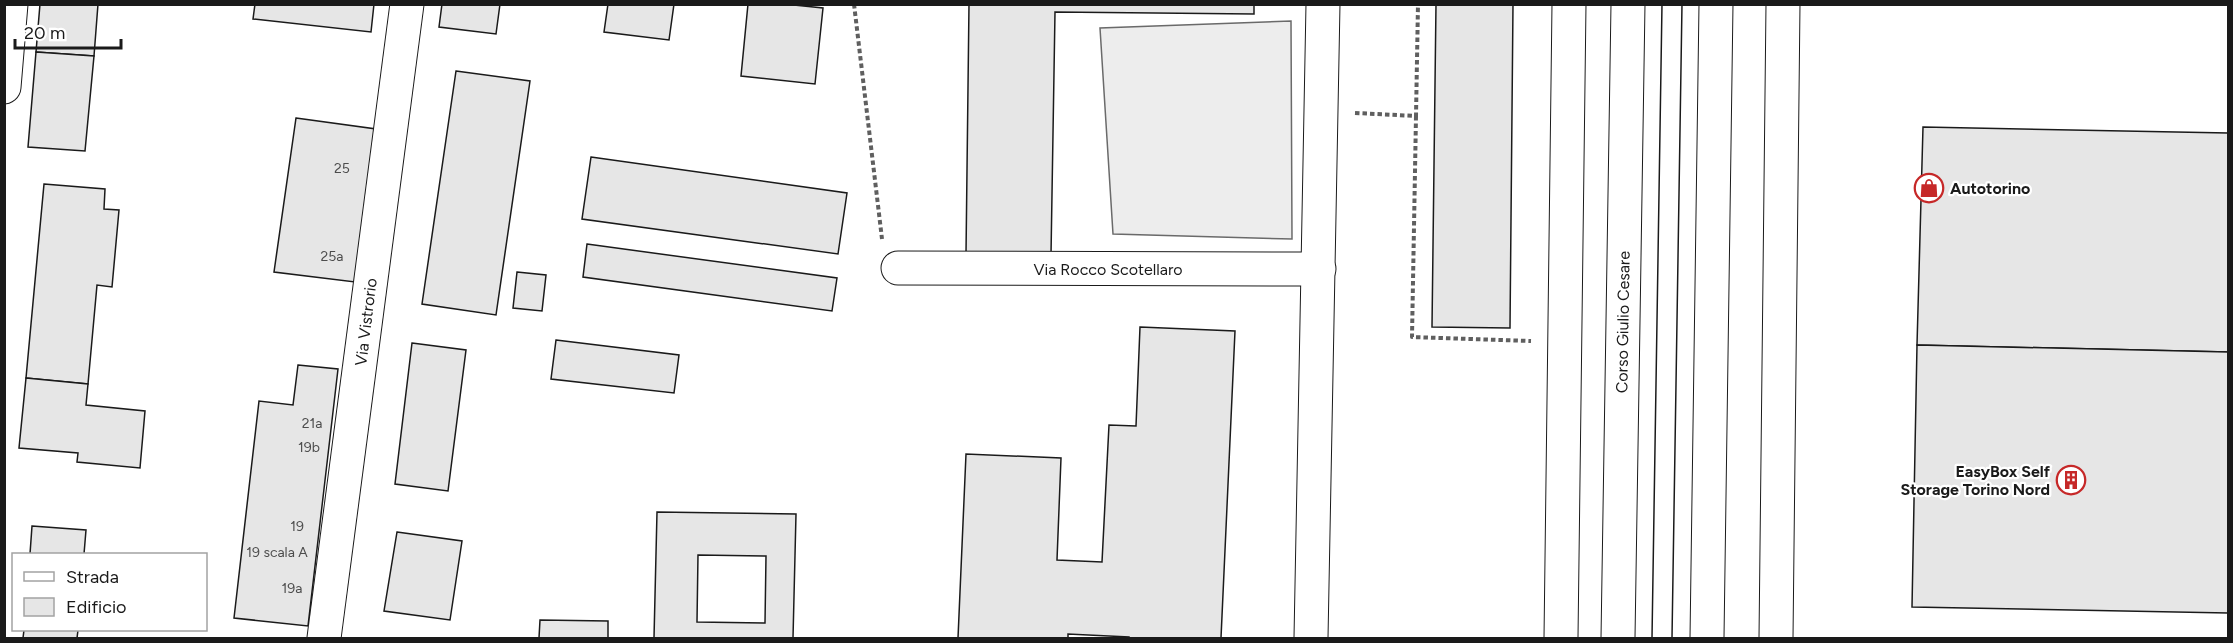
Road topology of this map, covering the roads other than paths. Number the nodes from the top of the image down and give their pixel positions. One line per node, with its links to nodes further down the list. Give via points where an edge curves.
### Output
1 (11, 4): 8 (street)
2 (407, 4): 11 (street, Via Vistrorio)
3 (1323, 4): 10 (street)
4 (1569, 4): 13 (street)
5 (1628, 4): 14 (street, Corso Giulio Cesare)
6 (1716, 4): 15 (street)
7 (1783, 4): 16 (street)
8 (4, 87)
9 (898, 268): 10 (street, Via Rocco Scotellaro)
10 (1319, 270): 12 (street)
11 (324, 639)
12 (1311, 639)
13 (1561, 639)
14 (1618, 639)
15 (1707, 639)
16 (1776, 639)

